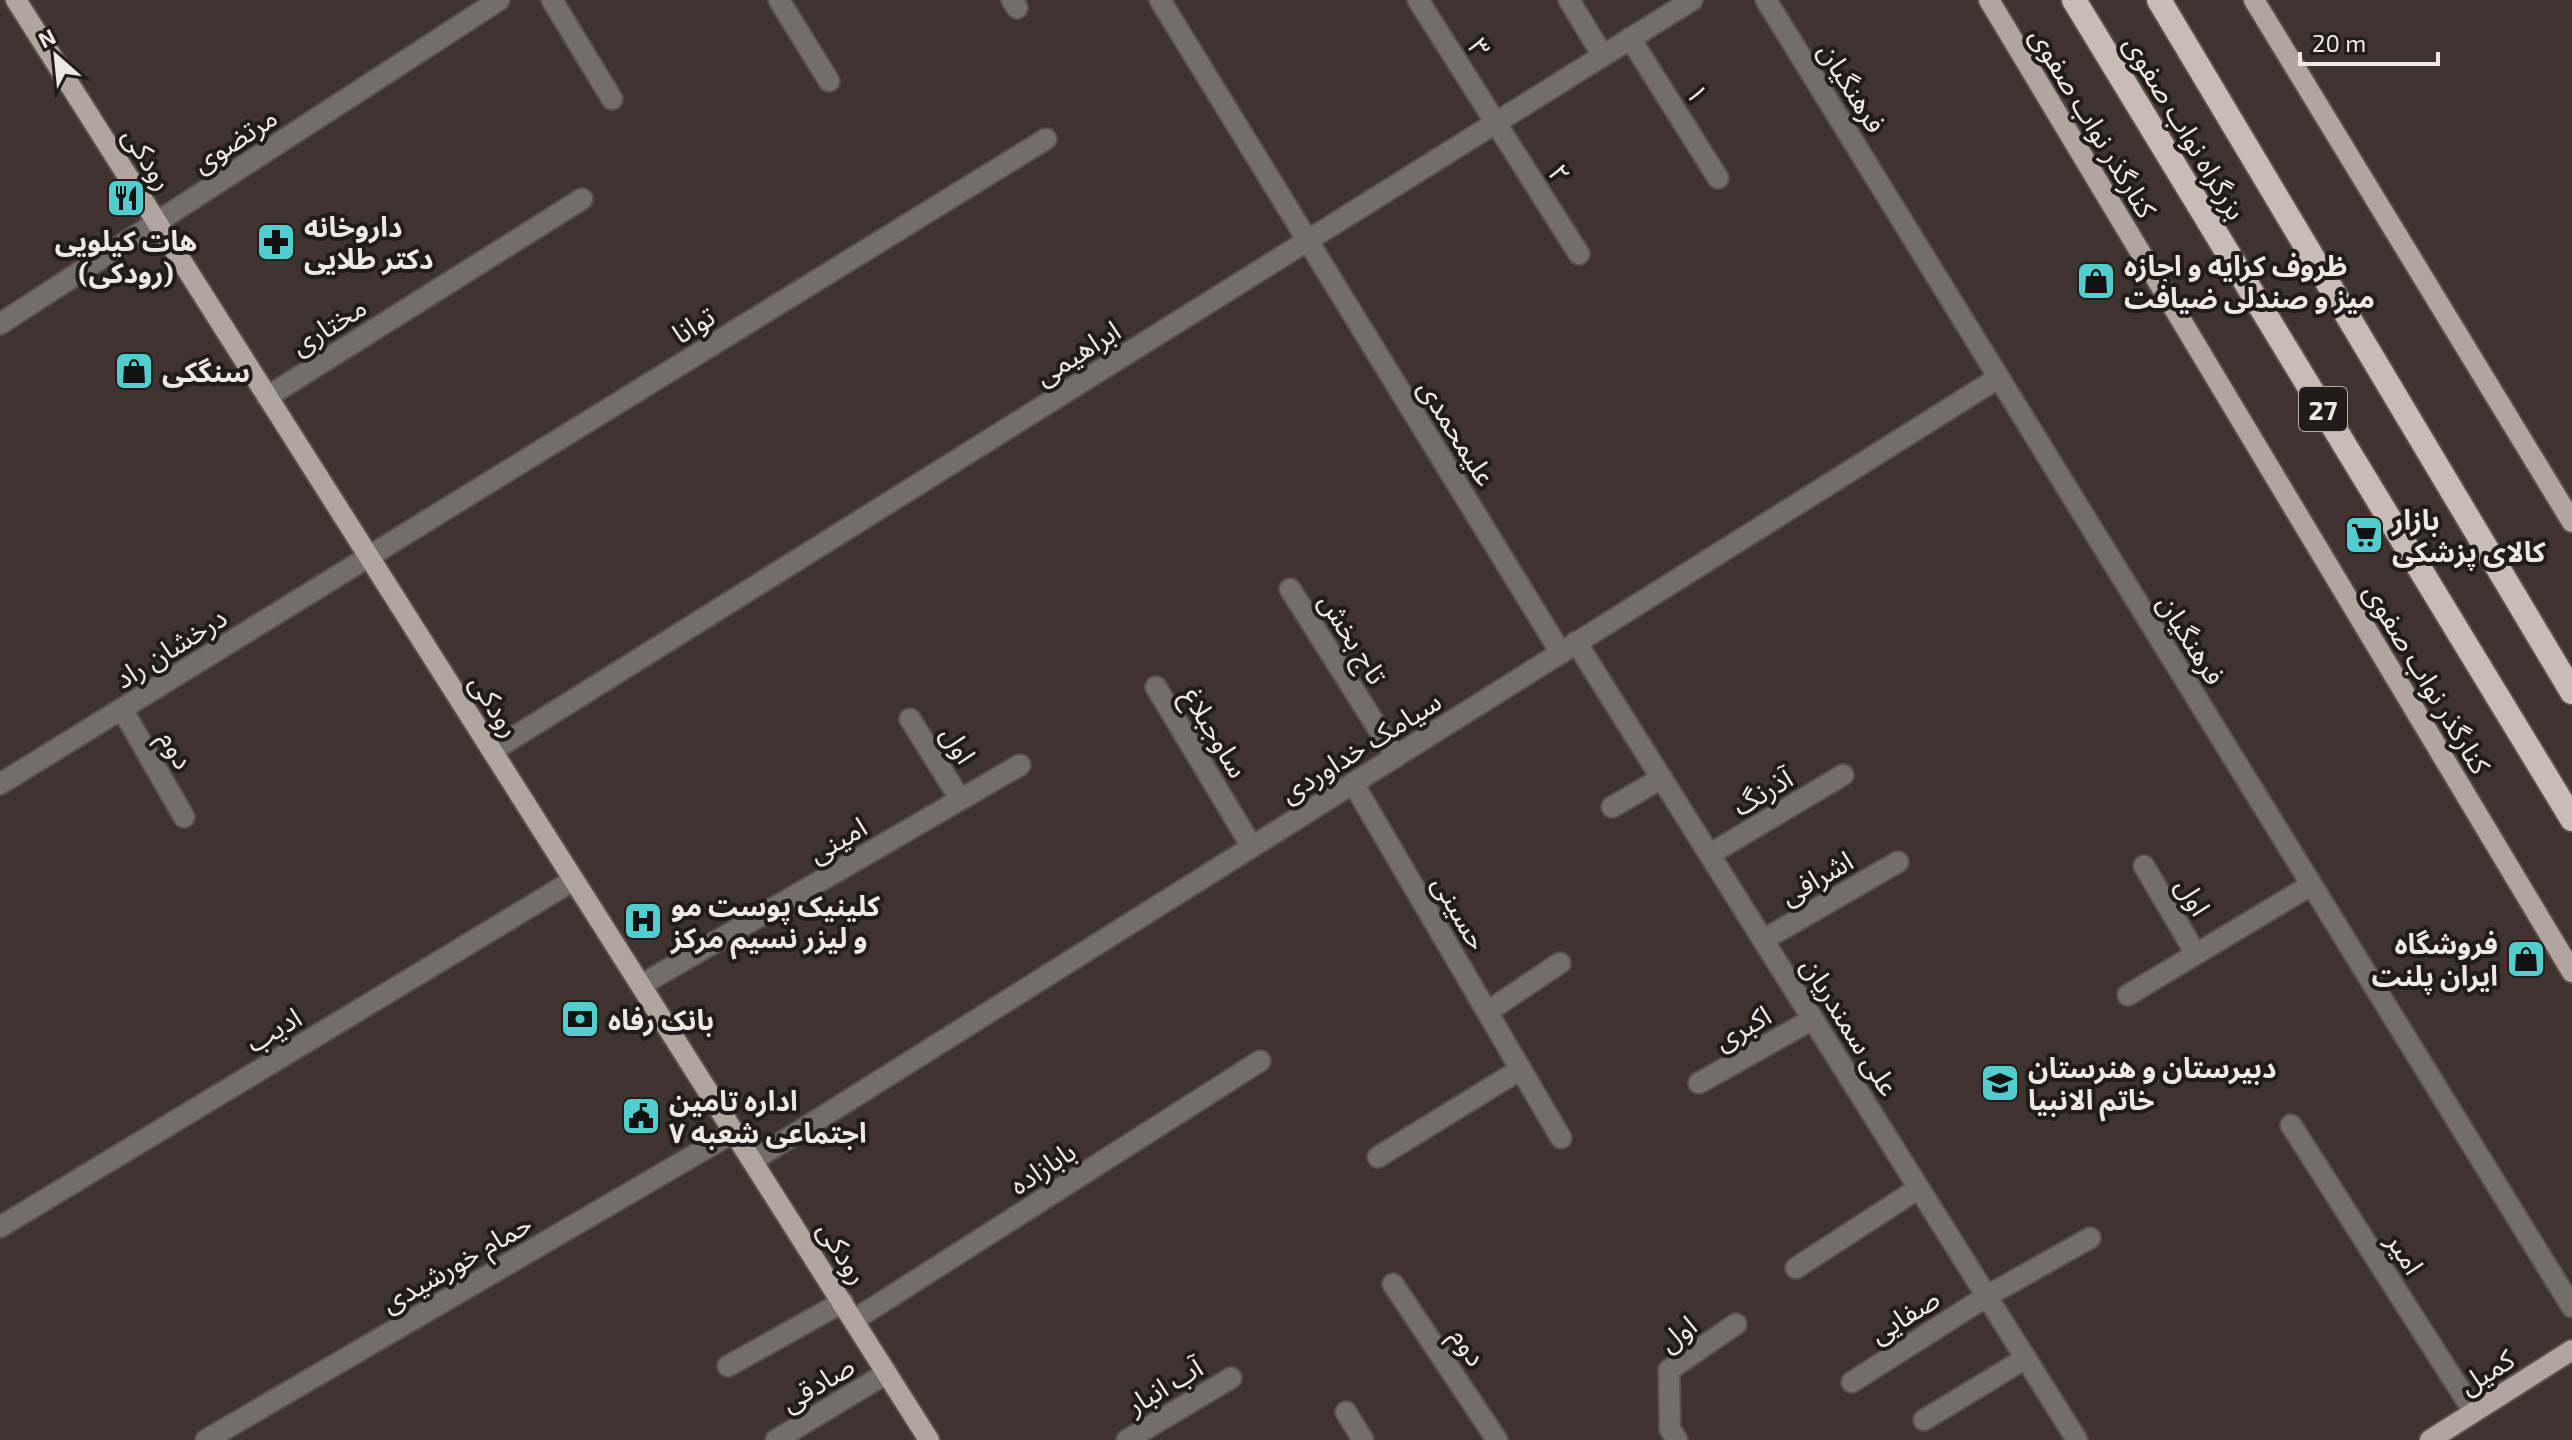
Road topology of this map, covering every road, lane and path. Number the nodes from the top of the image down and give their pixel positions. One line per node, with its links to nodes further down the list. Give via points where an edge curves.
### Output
1 (16, 0): 22 (main road, رودکی)
2 (499, 0): 22 (street, مرتضوی)
3 (552, 0): 17 (street)
4 (779, 0): 16 (street)
5 (1418, 0): 18 (street, ۳)
6 (1569, 0): 15 (street)
7 (1692, 0): 14 (street, ابراهیمی)
8 (1766, 0): 26 (street, فرهنگیان)
9 (1989, 0): 56 (main road, کنارگذر نواب صفوی)
10 (2074, 0): 46 (highway, بزرگراه نواب صفوی / 27)
11 (2159, 0): 33 (highway, بزرگراه نواب صفوی / 27)
12 (2254, 0): 28 (main road)
13 (1167, 3): 23 (street, علیمحمدی)
14 (1630, 38): 15 (street, ابراهیمی); 20 (street, ۱)
15 (1603, 56): 18 (street, ابراهیمی)
16 (829, 81)
17 (612, 99)
18 (1494, 124): 23 (street, ابراهیمی); 24 (street, ۲)
19 (1046, 139): 29 (street, توانا)
20 (1718, 178)
21 (582, 199): 27 (street, مختاری)
22 (157, 222): 25 (street, مرتضوی); 27 (main road, رودکی)
23 (1307, 240): 31 (street, علیمحمدی); 36 (street, ابراهیمی)
24 (1579, 254)
25 (0, 324)
26 (1998, 378): 31 (street, سیامک خداوردی); 52 (street, فرهنگیان)
27 (267, 397): 29 (main road, رودکی)
28 (2572, 522)
29 (369, 557): 34 (street, درخشان راد); 36 (main road, رودکی)
30 (1290, 589): 37 (street, تاج بخش)
31 (1569, 647): 37 (street, سیامک خداوردی); 40 (street, علی سمندریان)
32 (1156, 687): 47 (street, ساوجبلاغ)
33 (2572, 692)
34 (122, 709): 42 (street, درخشان راد); 45 (street, دوم)
35 (910, 719): 43 (street, اول)
36 (492, 751): 51 (main road, رودکی)
37 (1396, 757): 41 (street, سیامک خداوردی)
38 (1020, 765): 43 (street, امینی)
39 (1843, 775): 48 (street, آذرنگ)
40 (1662, 778): 44 (street); 48 (street, علی سمندریان)
41 (1353, 783): 47 (street, سیامک خداوردی); 59 (street, حسینی)
42 (0, 784)
43 (960, 799): 57 (street, امینی)
44 (1612, 807)
45 (184, 817)
46 (2572, 819)
47 (1252, 847): 68 (street, سیامک خداوردی)
48 (1710, 854): 53 (street, علی سمندریان)
49 (1898, 862): 53 (street, اشرافی)
50 (2144, 866): 54 (street, اول)
51 (574, 880): 57 (main road, رودکی); 70 (street, ادیب)
52 (2311, 885): 54 (street); 76 (street, فرهنگیان)
53 (1763, 940): 60 (street, علی سمندریان)
54 (2196, 954): 58 (street)
55 (1560, 963): 59 (street)
56 (2572, 972)
57 (641, 985): 65 (main road, رودکی)
58 (2128, 995)
59 (1487, 1012): 62 (street, حسینی)
60 (1813, 1019): 63 (street, اکبری); 69 (street, علی سمندریان)
61 (1260, 1061): 77 (street, بابازاده)
62 (1521, 1069): 66 (street, حسینی); 67 (street)
63 (1699, 1083)
64 (2291, 1125): 86 (street, امیر)
65 (734, 1132): 68 (main road, رودکی); 89 (street, حمام خورشیدی)
66 (1561, 1138)
67 (1378, 1157)
68 (752, 1161): 75 (main road, رودکی)
69 (1919, 1188): 72 (street); 74 (street, علی سمندریان)
70 (0, 1227)
71 (2090, 1238): 74 (street, صفایی)
72 (1796, 1268)
73 (1393, 1284): 94 (street, دوم)
74 (1987, 1296): 80 (street, علی سمندریان); 84 (street, صفایی)
75 (843, 1302): 77 (main road, رودکی); 81 (street)
76 (2572, 1307)
77 (854, 1320): 82 (main road, رودکی)
78 (1736, 1324): 88 (street, اول, via 1669,1370)
79 (2572, 1350): 86 (main road, کمیل)
80 (2026, 1358): 87 (street); 96 (street, علی سمندریان)
81 (728, 1366)
82 (887, 1373): 90 (street, صادقی); 91 (main road, رودکی)
83 (1231, 1378): 92 (street, آب انبار)
84 (1852, 1382)
85 (1346, 1412): 93 (street)
86 (2474, 1412): 97 (main road, کمیل)
87 (1924, 1420)
88 (1674, 1434): 95 (street)
89 (206, 1440)
90 (776, 1440)
91 (929, 1440)
92 (1127, 1440)
93 (1363, 1440)
94 (1497, 1440)
95 (1653, 1440)
96 (2077, 1440)
97 (2430, 1440)

